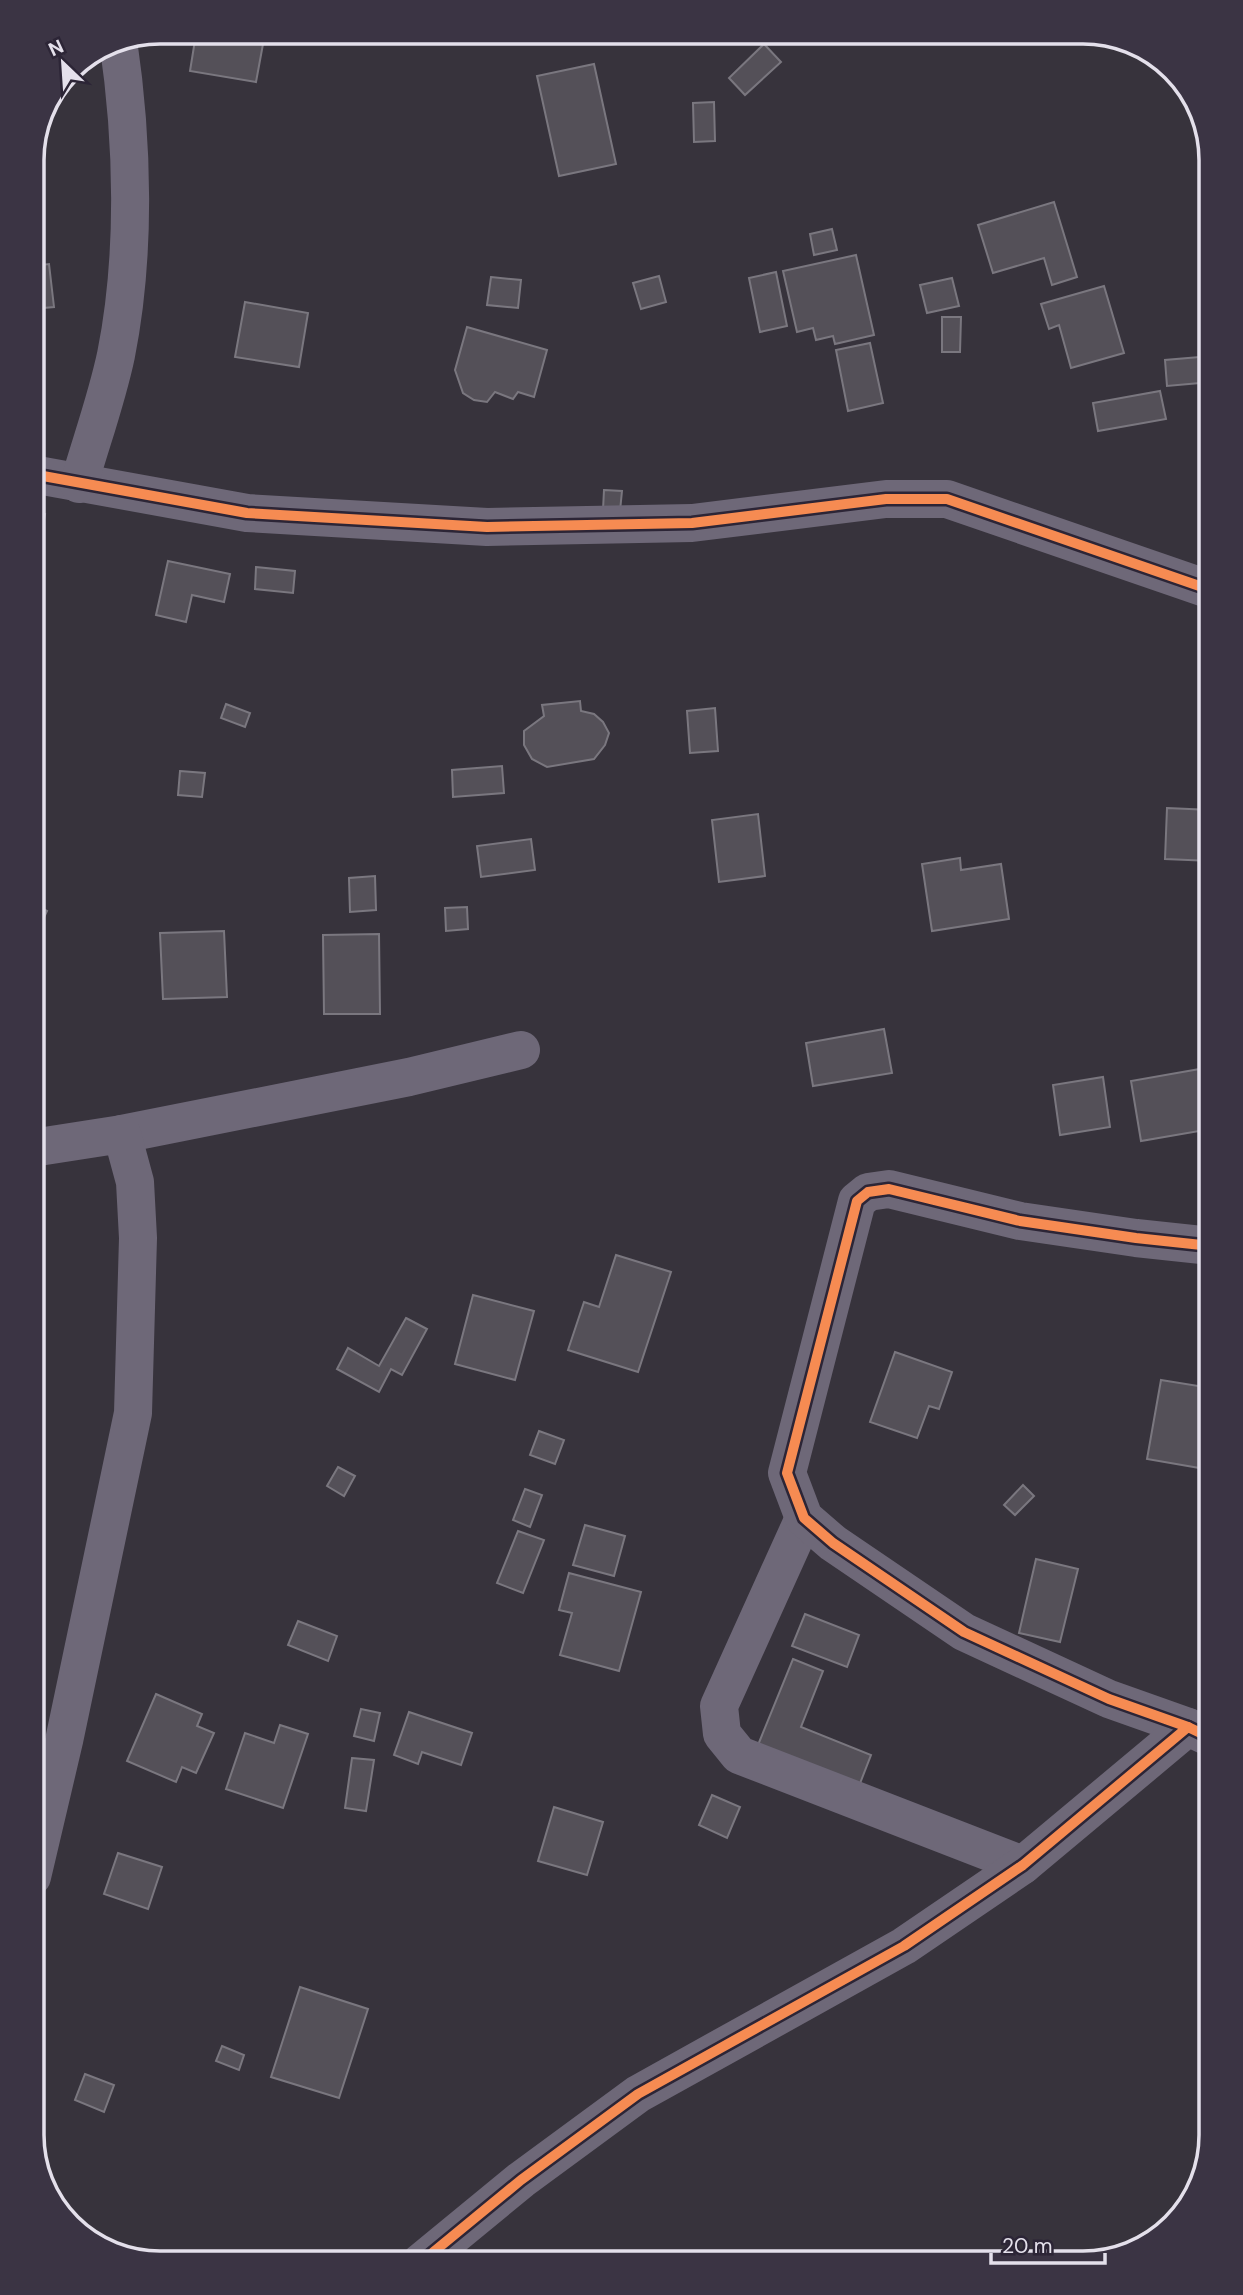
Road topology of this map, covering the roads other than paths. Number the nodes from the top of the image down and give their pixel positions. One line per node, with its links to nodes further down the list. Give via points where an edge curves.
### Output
1 (120, 51): 3 (street, via 126,96 130,247 116,355)
2 (44, 477): 3 (street)
3 (79, 484): 4 (street, via 247,513 487,527 692,523 886,499 947,499)
4 (1199, 586)
5 (521, 1050): 6 (street)
6 (122, 1134): 7 (street); 12 (street, via 135,1182 137,1224 133,1413)
7 (44, 1146)
8 (1199, 1245): 9 (street, via 1020,1221 889,1189 868,1192 857,1201 787,1473)
9 (804, 1518): 10 (street, via 833,1543 964,1632 1109,1699); 13 (street, via 719,1706 722,1734 739,1755)
10 (1199, 1733)
11 (1199, 1734): 13 (street)
12 (44, 1826)
13 (1023, 1865): 14 (street, via 904,1946 638,2094)
14 (435, 2251)

